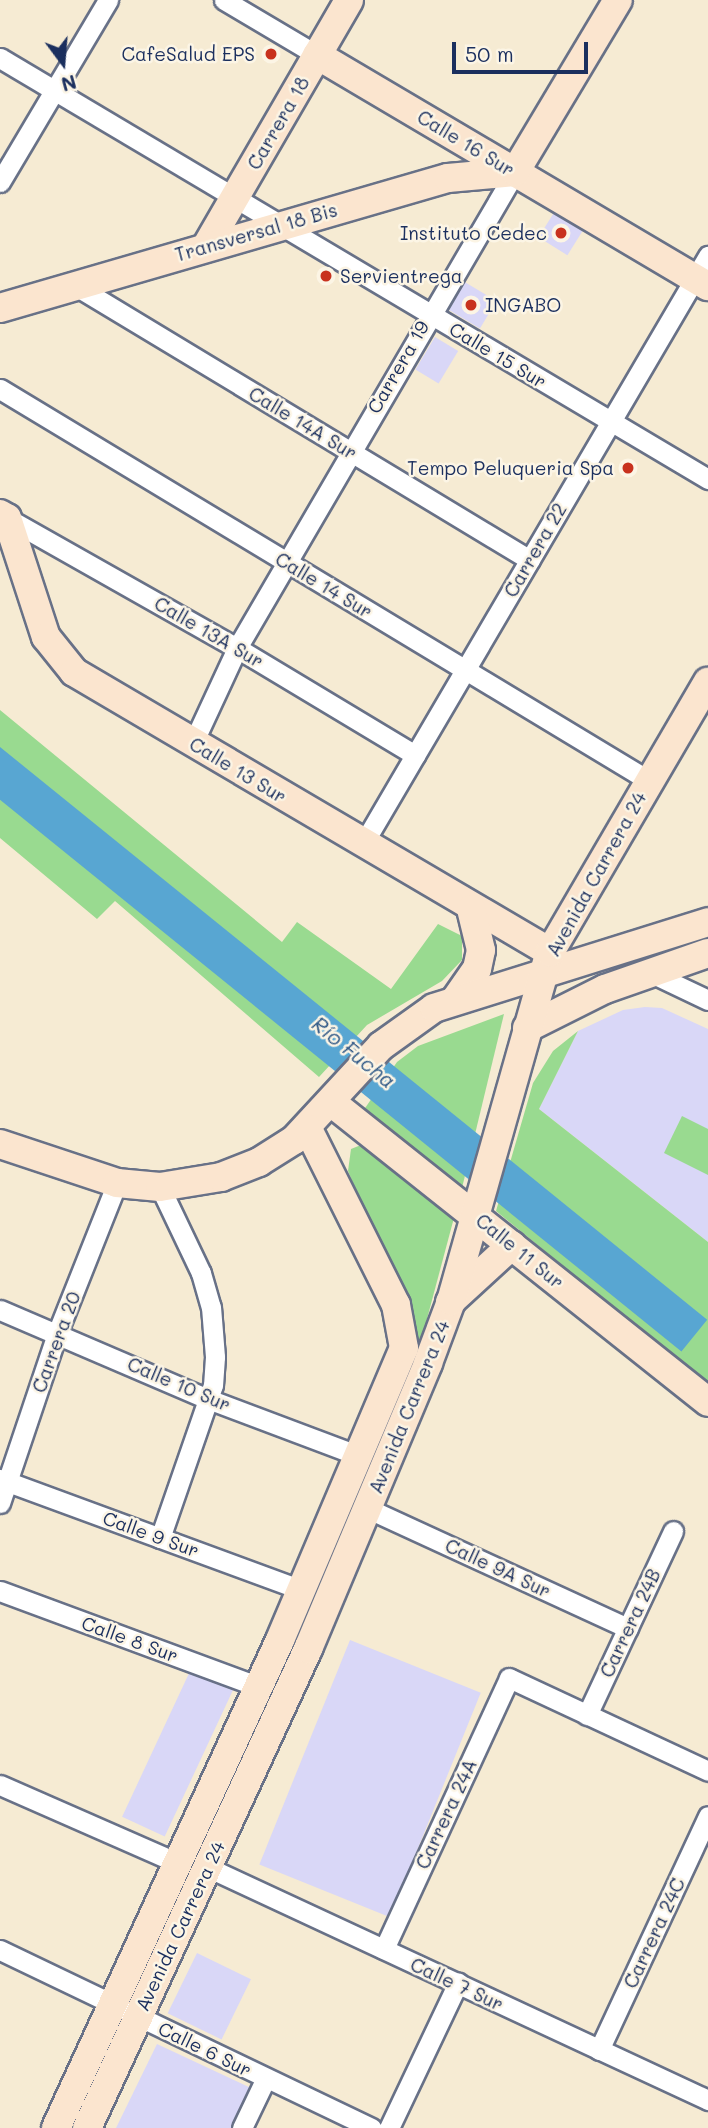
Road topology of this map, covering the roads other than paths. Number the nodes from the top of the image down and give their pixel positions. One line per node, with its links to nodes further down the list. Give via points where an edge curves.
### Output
1 (108, 0): 7 (street)
2 (224, 0): 5 (street, Calle 16 Sur)
3 (349, 0): 5 (main road, Carrera 18)
4 (618, 0): 8 (main road, Carrera 19)
5 (317, 55): 8 (main road, Calle 16 Sur); 10 (main road, Carrera 18)
6 (0, 58): 7 (street, Calle 15 Sur)
7 (54, 90): 9 (street); 10 (street, Calle 15 Sur)
8 (515, 172): 11 (main road, Transversal 18 Bis, via 448,178); 13 (main road, Calle 16 Sur); 16 (street, Carrera 19)
9 (0, 182)
10 (234, 198): 11 (street, Calle 15 Sur); 12 (main road, Carrera 18)
11 (279, 225): 12 (main road, Transversal 18 Bis); 16 (street, Calle 15 Sur)
12 (206, 247): 14 (main road, Transversal 18 Bis)
13 (704, 273): 18 (street, Carrera 22)
14 (76, 286): 15 (main road, Transversal 18 Bis); 19 (street, Calle 14A Sur)
15 (0, 308)
16 (428, 314): 18 (street, Calle 15 Sur); 19 (street, Carrera 19)
17 (0, 389): 23 (street, Calle 14 Sur)
18 (611, 422): 20 (street, Calle 15 Sur); 22 (street, Carrera 22)
19 (350, 451): 22 (street, Calle 14A Sur); 23 (street, Carrera 19)
20 (708, 479)
21 (3, 516): 24 (street, Calle 13A Sur); 27 (main road, Calle 13 Sur, via 38,618 65,664)
22 (530, 560): 25 (street, Carrera 22)
23 (286, 562): 24 (street, Carrera 19); 25 (street, Calle 14 Sur)
24 (237, 648): 27 (street, Carrera 19); 28 (street, Calle 13A Sur)
25 (465, 670): 28 (street, Carrera 22); 29 (street, Calle 14 Sur)
26 (708, 682): 29 (main road, Avenida Carrera 24)
27 (193, 743): 30 (main road, Calle 13 Sur)
28 (415, 755): 30 (street, Carrera 22)
29 (648, 780): 34 (main road, Avenida Carrera 24)
30 (363, 844): 31 (main road, Calle 13 Sur)
31 (471, 909): 34 (main road, Calle 13 Sur); 36 (main road, via 481,950 477,969)
32 (708, 922): 34 (main road)
33 (708, 953): 35 (main road)
34 (546, 964): 36 (main road); 38 (main road, Avenida Carrera 24)
35 (649, 972): 37 (street); 38 (main road, via 559,1009)
36 (455, 1000): 39 (main road, via 415,1019 381,1046)
37 (708, 1000)
38 (527, 1028): 44 (main road, Avenida Carrera 24)
39 (331, 1102): 40 (main road); 44 (main road, Calle 11 Sur)
40 (307, 1129): 43 (main road, via 240,1170 201,1182); 49 (main road, Avenida Carrera 24, via 396,1305)
41 (0, 1144): 42 (main road)
42 (117, 1183): 43 (main road); 48 (street, Carrera 20)
43 (160, 1186): 50 (street, via 201,1273 211,1307 215,1357)
44 (478, 1206): 45 (main road, Calle 11 Sur); 46 (main road, Avenida Carrera 24)
45 (512, 1245): 46 (main road); 51 (main road, Calle 11 Sur)
46 (451, 1301): 49 (main road); 55 (main road, Avenida Carrera 24)
47 (0, 1310): 48 (street, Calle 10 Sur)
48 (58, 1331): 50 (street, Calle 10 Sur); 53 (street, Carrera 20)
49 (404, 1348): 52 (main road, Avenida Carrera 24)
50 (208, 1399): 52 (street, Calle 10 Sur); 57 (street)
51 (708, 1402)
52 (360, 1456): 58 (main road, Avenida Carrera 24)
53 (4, 1480): 54 (street, Carrera 20); 57 (street, Calle 9 Sur)
54 (0, 1503)
55 (369, 1509): 60 (street, Calle 9A Sur); 67 (main road, Avenida Carrera 24)
56 (673, 1531): 60 (street, Carrera 24B)
57 (160, 1538): 58 (street, Calle 9 Sur)
58 (302, 1590): 61 (main road, Avenida Carrera 24)
59 (0, 1591): 61 (street, Calle 8 Sur)
60 (628, 1628): 62 (street, Carrera 24B)
61 (259, 1687): 66 (main road, Avenida Carrera 24)
62 (587, 1715): 63 (street); 68 (street, Carrera 24A, via 509,1678)
63 (708, 1771)
64 (0, 1784): 66 (street)
65 (708, 1816): 73 (street, Carrera 24C)
66 (178, 1863): 71 (main road, Avenida Carrera 24)
67 (207, 1867): 68 (street, Calle 7 Sur); 72 (main road, Avenida Carrera 24)
68 (384, 1949): 70 (street, Calle 7 Sur)
69 (0, 1950): 71 (street, Calle 6 Sur)
70 (458, 1983): 73 (street, Calle 7 Sur); 80 (street)
71 (113, 2003): 72 (street, Calle 6 Sur); 76 (main road, Avenida Carrera 24)
72 (138, 2016): 74 (street, Calle 6 Sur); 77 (main road, Avenida Carrera 24)
73 (599, 2050): 75 (street, Calle 7 Sur)
74 (266, 2078): 78 (street); 79 (street, Calle 6 Sur)
75 (708, 2101)
76 (56, 2128)
77 (87, 2128)
78 (242, 2128)
79 (372, 2128)
80 (389, 2128)

